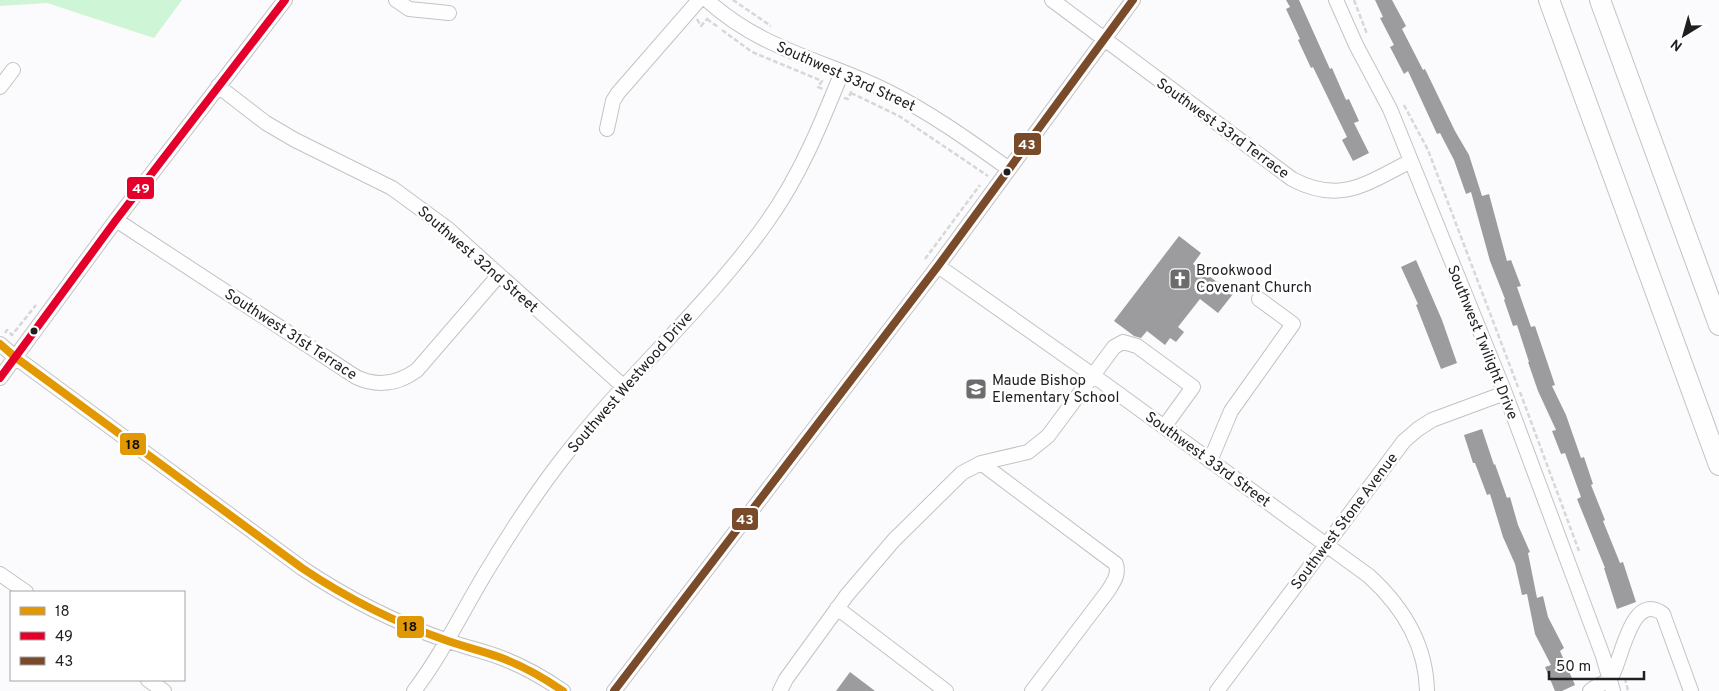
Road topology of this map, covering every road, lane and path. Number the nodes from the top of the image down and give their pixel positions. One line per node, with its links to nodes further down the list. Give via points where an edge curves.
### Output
1 (285, 0): 14 (street)
2 (396, 0): 10 (street, via 409,9)
3 (699, 0): 17 (street, via 618,93)
4 (708, 0): 13 (street, Southwest 33rd Street, via 743,28 768,42)
5 (1052, 0): 11 (street, Southwest 33rd Terrace)
6 (1133, 0): 11 (street)
7 (1336, 0): 18 (street, Southwest Twilight Drive, via 1390,109)
8 (1549, 0): 35 (highway)
9 (1600, 0): 25 (highway)
10 (449, 13)
11 (1104, 40): 18 (street, Southwest 33rd Terrace, via 1292,179 1308,187 1344,191); 19 (street)
12 (13, 70): 15 (street)
13 (842, 72): 19 (street, Southwest 33rd Street, via 924,110); 30 (street, Southwest Westwood Drive, via 796,176 768,221 736,263)
14 (218, 86): 21 (street); 23 (street, Southwest 32nd Street, via 266,123 392,188 448,229)
15 (0, 87)
16 (850, 93): 20 (path, via 899,116)
17 (607, 130)
18 (1411, 161): 31 (street, Southwest Twilight Drive)
19 (1009, 169): 22 (street)
20 (988, 176)
21 (116, 220): 23 (street, Southwest 31st Terrace, via 356,377 380,384 402,379 417,370); 27 (street)
22 (938, 266): 28 (street, Southwest 33rd Street); 46 (street)
23 (499, 274): 30 (street, Southwest 32nd Street)
24 (1259, 298): 33 (street, via 1292,324 1231,410)
25 (1719, 325)
26 (0, 344): 27 (street)
27 (16, 357): 29 (street); 40 (street, via 333,589 359,604)
28 (1094, 376): 32 (street, Southwest 33rd Street); 32 (street, via 1114,346 1123,342 1136,346 1193,387); 34 (street, via 1048,436 1035,447 1028,452)
29 (0, 378)
30 (624, 387): 40 (street, Southwest Westwood Drive, via 563,458 520,518)
31 (1505, 393): 36 (street, Southwest Stone Avenue, via 1441,416 1418,428 1397,449); 42 (street, Southwest Twilight Drive)
32 (1164, 427): 33 (street, Southwest 33rd Street)
33 (1210, 461): 36 (street, Southwest 33rd Street)
34 (981, 462): 39 (street, via 962,473 894,540); 49 (street, via 1117,567 1117,575 1108,591)
35 (1719, 465)
36 (1326, 545): 50 (street, Southwest Stone Avenue); 51 (street, Southwest 33rd Street, via 1382,588 1399,608 1418,643 1426,671)
37 (0, 574): 38 (street)
38 (25, 591)
39 (837, 608): 47 (street); 48 (street)
40 (448, 641): 44 (street, Southwest Westwood Drive); 45 (street, via 500,657)
41 (149, 681): 43 (street)
42 (1612, 685): 52 (street); 53 (street, via 1629,629 1649,609 1663,614)
43 (164, 691)
44 (414, 691)
45 (563, 691)
46 (614, 691)
47 (780, 691)
48 (946, 691)
49 (1032, 691)
50 (1217, 691)
51 (1427, 691)
52 (1590, 691)
53 (1691, 691)

